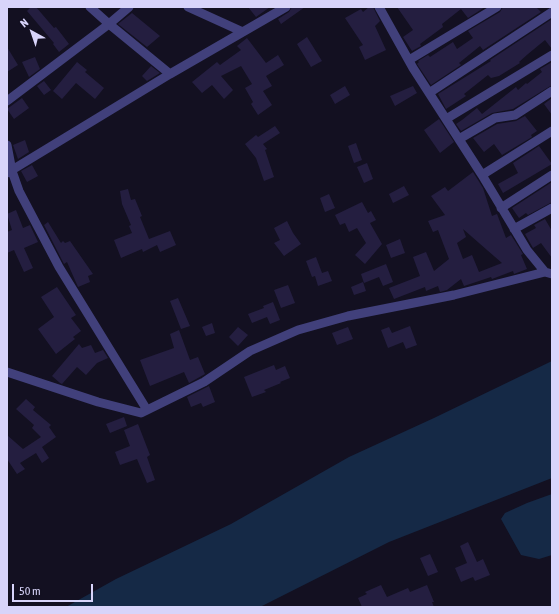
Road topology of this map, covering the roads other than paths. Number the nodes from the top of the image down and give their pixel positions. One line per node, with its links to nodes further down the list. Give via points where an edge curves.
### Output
1 (90, 7): 8 (street)
2 (129, 7): 8 (street)
3 (188, 7): 9 (street)
4 (286, 7): 9 (street)
5 (379, 7): 11 (street)
6 (497, 7): 11 (street)
7 (552, 12): 14 (street)
8 (109, 24): 12 (street); 15 (street)
9 (243, 32): 12 (street)
10 (552, 54): 16 (street)
11 (409, 60): 14 (street)
12 (170, 74): 20 (street)
13 (552, 91): 18 (street, via 515,115 495,118)
14 (429, 93): 16 (street)
15 (7, 101)
16 (446, 119): 18 (street)
17 (552, 131): 21 (street)
18 (459, 139): 21 (street)
19 (7, 145): 20 (street)
20 (9, 172): 28 (street, via 59,267)
21 (482, 175): 23 (street)
22 (552, 175): 23 (street)
23 (502, 208): 25 (street)
24 (552, 208): 25 (street)
25 (514, 229): 26 (street, via 527,250)
26 (548, 273): 28 (street, via 348,316 298,330 250,350 204,382)
27 (7, 372): 28 (street, via 98,402 141,413)
28 (147, 410)

